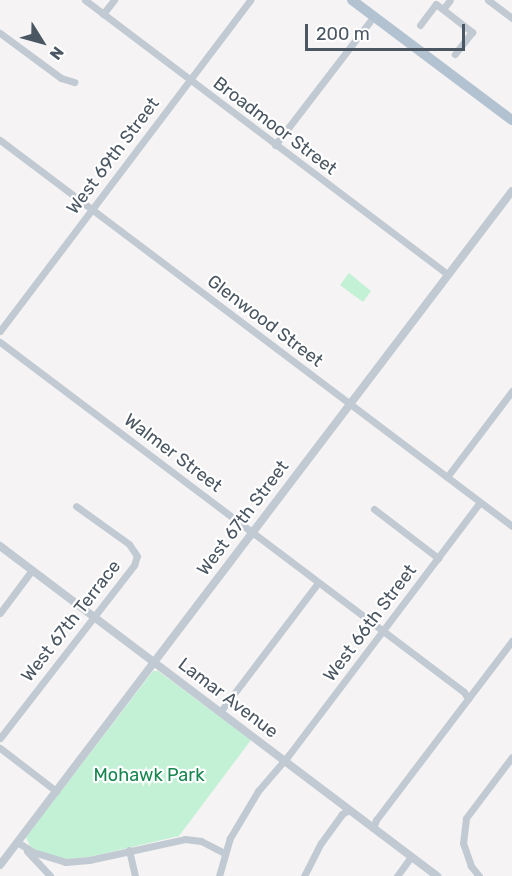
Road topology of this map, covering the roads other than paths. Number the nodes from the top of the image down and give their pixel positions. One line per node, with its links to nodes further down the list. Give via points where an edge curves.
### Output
1 (85, 0): 8 (street, Broadmoor Street)
2 (114, 0): 8 (street)
3 (250, 0): 14 (street, West 69th Street)
4 (352, 0): 9 (main road)
5 (450, 0): 7 (street)
6 (488, 0): 10 (street)
7 (443, 9): 11 (street, via 436,4); 13 (street, via 472,32)
8 (103, 14): 14 (street, Broadmoor Street)
9 (374, 16): 16 (main road); 18 (street)
10 (512, 18)
11 (420, 25)
12 (0, 33): 15 (street, via 62,78)
13 (455, 54)
14 (190, 79): 18 (street, Broadmoor Street); 20 (street, West 69th Street)
15 (74, 82)
16 (512, 120)
17 (0, 140): 20 (street, Glenwood Street)
18 (275, 145): 21 (street, Broadmoor Street)
19 (512, 191): 21 (street, West 67th Street)
20 (92, 210): 22 (street, West 69th Street); 25 (street, Glenwood Street)
21 (448, 275): 25 (street, West 67th Street)
22 (0, 331)
23 (0, 342): 31 (street, Walmer Street)
24 (512, 391): 26 (street)
25 (350, 404): 26 (street, Glenwood Street); 31 (street, West 67th Street)
26 (447, 477): 27 (street, Glenwood Street)
27 (480, 502): 30 (street, Glenwood Street); 33 (street, West 66th Street)
28 (76, 506): 37 (street, West 67th Terrace, via 129,544 137,556)
29 (374, 509): 33 (street)
30 (512, 526)
31 (252, 533): 35 (street, Walmer Street); 40 (street, West 67th Street)
32 (0, 546): 34 (street, Lamar Avenue)
33 (438, 558): 38 (street, West 66th Street)
34 (32, 570): 36 (street); 37 (street, Lamar Avenue)
35 (318, 583): 38 (street, Walmer Street); 42 (street)
36 (0, 613)
37 (94, 616): 40 (street, Lamar Avenue); 43 (street, West 67th Terrace)
38 (383, 631): 41 (street, Walmer Street); 46 (street, West 66th Street)
39 (512, 641): 41 (street)
40 (154, 662): 42 (street, Lamar Avenue); 47 (street, West 67th Street)
41 (468, 699): 49 (street)
42 (220, 712): 46 (street, Lamar Avenue)
43 (0, 738)
44 (0, 748): 47 (street)
45 (512, 757): 62 (street, via 466,818 463,843)
46 (283, 760): 48 (street, Lamar Avenue); 52 (street, West 66th Street, via 245,809)
47 (56, 792): 50 (street, West 67th Street)
48 (349, 810): 49 (street, Lamar Avenue); 59 (street, via 321,843)
49 (373, 828): 53 (street, Lamar Avenue)
50 (17, 842): 54 (street); 55 (street, West 67th Street); 56 (street)
51 (129, 850): 52 (street, via 185,839 201,841); 54 (street, via 82,861); 57 (street)
52 (225, 853): 58 (street, West 66th Street)
53 (411, 857): 60 (street); 61 (street, Lamar Avenue)
54 (53, 860): 56 (street)
55 (0, 865)
56 (48, 873)
57 (135, 876)
58 (219, 876)
59 (304, 876)
60 (397, 876)
61 (437, 876)
62 (479, 876)

